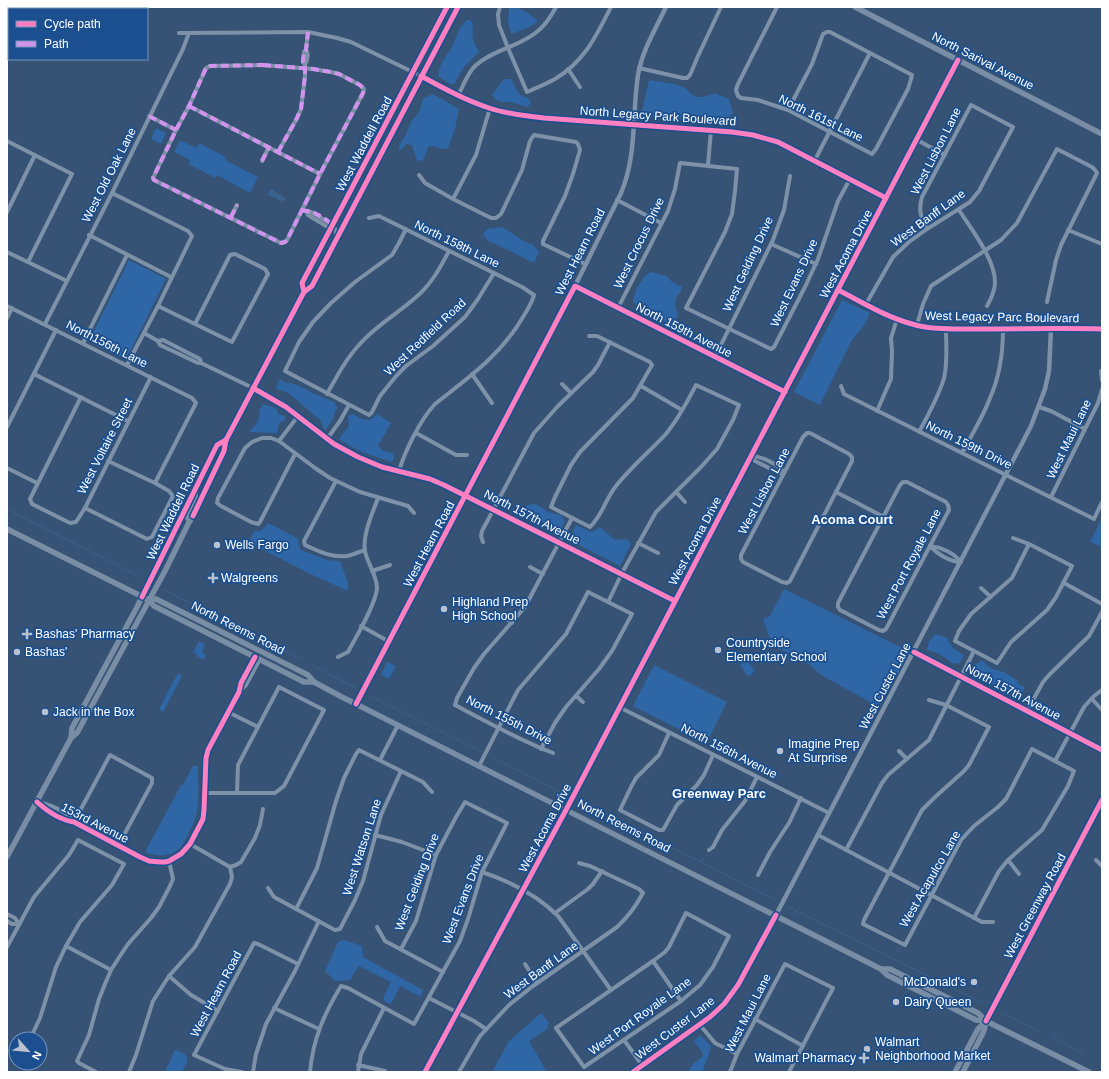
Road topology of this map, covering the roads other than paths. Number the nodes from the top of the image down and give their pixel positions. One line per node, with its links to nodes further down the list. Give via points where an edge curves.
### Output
1 (447, 7): 19 (main road, West Waddell Road)
2 (458, 7): 20 (main road, West Waddell Road)
3 (500, 7): 13 (street, via 499,25)
4 (556, 7): 13 (street, via 538,31)
5 (611, 7): 18 (street, via 593,42)
6 (666, 7): 17 (street, West Hearn Road)
7 (721, 7): 17 (street, via 687,78)
8 (777, 7): 26 (street, North 161st Lane, via 736,90 741,98 758,100)
9 (855, 7): 15 (main road, North Sarival Avenue)
10 (308, 32): 12 (street, North Legacy Park Boulevard); 16 (street); 19 (street, North Legacy Park Boulevard, via 351,42)
11 (179, 33): 12 (street, North Legacy Park Boulevard)
12 (189, 33): 27 (street, West Old Oak Lane)
13 (508, 48): 18 (street, via 527,92 555,79); 22 (street, via 487,56 474,67)
14 (870, 53): 26 (street, via 830,32 823,34 812,64); 31 (street); 31 (street, North 161st Lane, via 912,75 908,89 872,154)
15 (958, 60): 32 (main road, North Sarival Avenue); 33 (street, West Acoma Drive)
16 (305, 67): 24 (street, via 210,66 206,68); 36 (street, via 301,109); 42 (street, via 339,74 364,89)
17 (639, 68): 28 (street, West Hearn Road)
18 (568, 69): 21 (street)
19 (413, 73): 20 (street, North Legacy Park Boulevard); 57 (main road, West Waddell Road)
20 (421, 76): 22 (street, North Legacy Park Boulevard); 62 (main road, West Waddell Road)
21 (580, 87)
22 (458, 96): 25 (street, North Legacy Park Boulevard)
23 (971, 105): 38 (street, West Lisbon Lane); 51 (street, West Banff Lane, via 1013,127 979,191)
24 (189, 106): 29 (street); 35 (street)
25 (490, 108): 28 (street, North Legacy Park Boulevard, via 530,117); 48 (street, via 476,155)
26 (788, 110): 31 (street, North 161st Lane)
27 (150, 116): 29 (street); 46 (street, West Old Oak Lane)
28 (633, 124): 30 (street, North Legacy Park Boulevard); 49 (street, West Hearn Road, via 631,159 626,182)
29 (176, 130): 54 (street, via 154,180)
30 (711, 130): 39 (street, North Legacy Park Boulevard, via 766,138); 41 (street)
31 (830, 132): 39 (street)
32 (1102, 134)
33 (917, 140): 38 (street); 47 (street, West Acoma Drive)
34 (7, 141): 37 (street)
35 (269, 147): 36 (street); 40 (street)
36 (278, 152): 42 (street)
37 (35, 155): 53 (street); 69 (street, via 72,174)
38 (945, 156): 58 (street, West Lisbon Lane, via 922,197 921,217)
39 (815, 160): 45 (street, North Legacy Park Boulevard)
40 (262, 161)
41 (708, 165): 56 (street, West Crocus Drive, via 680,163 675,189); 90 (street, via 737,169 732,214 686,308)
42 (320, 174): 52 (street)
43 (418, 175): 48 (street, via 425,183)
44 (790, 176): 63 (street, West Gelding Drive, via 784,210)
45 (850, 178): 47 (street, North Legacy Park Boulevard); 71 (street, West Evans Drive, via 838,201)
46 (112, 193): 61 (street, West Old Oak Lane); 73 (street, via 188,231 192,236)
47 (886, 198): 76 (street, West Acoma Drive)
48 (453, 199): 70 (street, via 491,218 496,218 501,214 522,170 534,135 576,142 580,150 573,174 543,241 544,244)
49 (617, 200): 56 (street); 70 (street, West Hearn Road)
50 (238, 204): 54 (street)
51 (959, 210): 58 (street, West Banff Lane); 66 (street)
52 (304, 211): 54 (street, via 287,240 281,243); 57 (street, via 311,212)
53 (7, 212)
54 (231, 218)
55 (369, 218): 59 (street, North 158th Lane, via 379,216)
56 (662, 223): 84 (street, West Crocus Drive)
57 (332, 226): 62 (street, via 336,231); 77 (main road, West Waddell Road, via 302,283)
58 (927, 229): 79 (street, West Banff Lane, via 893,257)
59 (406, 230): 65 (street, North 158th Lane); 114 (street, via 392,255 355,282 313,322 299,342 285,371)
60 (1068, 230): 64 (street); 66 (street, via 1097,173 1092,167 1057,150 1017,223 1001,240); 78 (street, via 1056,260)
61 (89, 235): 68 (street); 74 (street, West Old Oak Lane)
62 (336, 239): 77 (main road, West Waddell Road, via 312,286)
63 (771, 244): 71 (street); 90 (street, West Gelding Drive)
64 (1102, 244)
65 (449, 251): 72 (street, North 158th Lane); 114 (street, via 441,267 416,298 378,326 359,344 342,366)
66 (985, 251): 82 (street, via 995,282); 89 (street, via 931,286)
67 (7, 252): 69 (street)
68 (128, 255): 73 (street); 99 (street)
69 (28, 262): 74 (street)
70 (585, 264): 75 (street, West Hearn Road)
71 (816, 264): 90 (street, West Evans Drive, via 774,347 771,349)
72 (494, 273): 104 (street, North 158th Lane, via 534,295 516,329 500,350); 117 (street, West Redfield Road, via 465,317 397,375 369,415)
73 (171, 277): 81 (street)
74 (67, 282): 87 (street, West Old Oak Lane)
75 (574, 286): 84 (street, North 159th Avenue); 147 (street, West Hearn Road)
76 (838, 290): 79 (street, West Legacy Parc Boulevard); 112 (street, West Acoma Drive)
77 (304, 292): 110 (main road, West Waddell Road)
78 (1047, 302)
79 (866, 304): 86 (street, West Legacy Parc Boulevard)
80 (7, 306): 83 (street, North156th Lane)
81 (158, 306): 88 (street); 96 (street)
82 (987, 306)
83 (12, 308): 85 (street); 87 (street, North156th Lane)
84 (618, 308): 100 (street, North 159th Avenue)
85 (7, 318)
86 (897, 319): 89 (street, West Legacy Parc Boulevard); 120 (street, via 891,338 891,378)
87 (45, 324): 95 (street, North156th Lane)
88 (195, 324): 88 (street, via 230,255 236,254 265,269 268,274 232,342)
89 (917, 325): 91 (street, West Legacy Parc Boulevard)
90 (729, 328): 100 (street, West Gelding Drive)
91 (946, 328): 92 (street, West Legacy Parc Boulevard); 125 (street, via 946,366 943,381)
92 (1003, 329): 93 (street, West Legacy Parc Boulevard); 130 (street, via 999,368 990,398)
93 (1051, 329): 94 (street, West Legacy Parc Boulevard); 118 (street, West Custer Lane, via 1048,371)
94 (1102, 329)
95 (56, 330): 99 (street, North156th Lane); 103 (street)
96 (144, 334): 101 (street); 110 (street, North 157th Avenue, via 158,341 163,340)
97 (589, 336): 98 (street, via 597,336)
98 (610, 342): 108 (street, via 650,362 652,365); 113 (street, via 593,372)
99 (83, 343): 101 (street, North156th Lane)
100 (715, 357): 112 (street, North 159th Avenue)
101 (127, 365): 105 (street, North156th Lane)
102 (1101, 372): 106 (street)
103 (34, 374): 115 (street); 123 (street)
104 (472, 374): 116 (street); 126 (street, via 428,411)
105 (151, 377): 122 (street, West Voltaire Street); 142 (street, North156th Lane, via 192,398 196,403)
106 (1102, 380)
107 (562, 384): 113 (street)
108 (641, 386): 119 (street); 156 (street, via 633,398 580,452 571,466 551,507)
109 (841, 386): 120 (street, North 159th Drive, via 844,394)
110 (253, 388): 121 (street, North 157th Avenue); 128 (main road, West Waddell Road)
111 (1102, 389): 124 (street, West Maui Lane)
112 (784, 392): 133 (street, West Acoma Drive)
113 (570, 393): 153 (street, via 534,433)
114 (327, 394): 117 (street)
115 (81, 397): 122 (street); 143 (street)
116 (492, 404)
117 (349, 405): 127 (street)
118 (1039, 407): 124 (street); 140 (street, West Custer Lane)
119 (682, 410): 145 (street, via 696,385 739,405 717,449); 156 (street, via 666,434 616,486 596,522 590,527)
120 (877, 411): 125 (street, North 159th Drive)
121 (298, 416): 127 (street, North 157th Avenue); 129 (street)
122 (128, 421): 134 (street, West Voltaire Street)
123 (7, 427)
124 (1085, 429): 148 (street, West Maui Lane)
125 (920, 432): 130 (street, North 159th Drive)
126 (416, 433): 132 (street, via 456,455); 138 (street)
127 (327, 439): 138 (street, North 157th Avenue, via 358,458)
128 (226, 440): 144 (main road, West Waddell Road, via 217,445); 157 (main road, West Waddell Road, via 224,451)
129 (279, 441): 131 (street); 131 (street, via 262,438 245,448 218,498 217,503 220,506 258,524)
130 (962, 453): 140 (street, North 159th Drive)
131 (295, 454): 141 (street)
132 (467, 455)
133 (751, 456): 135 (street, via 757,456); 137 (street); 180 (street, West Acoma Drive)
134 (108, 461): 142 (street); 152 (street, West Voltaire Street)
135 (772, 464): 137 (street); 139 (street)
136 (7, 468): 143 (street)
137 (770, 469): 139 (street)
138 (398, 471): 147 (street, North 157th Avenue, via 430,479)
139 (784, 473): 146 (street, West Lisbon Lane, via 803,437 810,433 852,457); 146 (street, West Lisbon Lane, via 741,555 743,562 782,582 790,581)
140 (1006, 475): 148 (street, North 159th Drive); 169 (street, West Custer Lane)
141 (336, 481): 149 (street); 165 (street, via 304,541 305,545 329,555 340,556)
142 (155, 483): 152 (street, via 173,496 152,537 146,539)
143 (37, 484): 152 (street, West Voltaire Street, via 30,499 32,504 70,523 76,522)
144 (194, 492): 157 (main road, via 196,497 187,517); 178 (main road, West Waddell Road)
145 (676, 492): 150 (street); 162 (street, via 656,512)
146 (836, 492): 155 (street)
147 (466, 495): 153 (street, North 157th Avenue); 187 (street, West Hearn Road)
148 (1051, 497): 151 (street, North 159th Drive, via 1094,519)
149 (378, 498): 154 (street, via 408,506); 165 (street, via 368,528)
150 (685, 502)
151 (1102, 502)
152 (85, 508)
153 (493, 509): 160 (street, via 482,531); 161 (street, North 157th Avenue)
154 (414, 513)
155 (884, 517): 164 (street, West Port Royale Lane, via 903,482 946,502 949,510); 164 (street, West Port Royale Lane, via 838,603 840,610 883,631)
156 (572, 518): 161 (street)
157 (190, 521): 179 (main road, West Waddell Road)
158 (7, 529): 178 (main road, North Reems Road)
159 (1013, 538): 163 (street)
160 (483, 542)
161 (560, 542): 173 (street); 174 (street, North 157th Avenue)
162 (638, 543): 167 (street); 174 (street)
163 (1029, 544): 175 (street, via 1072,566); 177 (street, via 1012,578)
164 (930, 546): 166 (street); 168 (street)
165 (365, 550): 172 (street)
166 (944, 550): 168 (street); 169 (street, via 958,557)
167 (658, 553)
168 (942, 555): 169 (street, via 955,562)
169 (961, 562): 188 (street, West Custer Lane)
170 (390, 565): 172 (street)
171 (530, 567): 173 (street)
172 (372, 571): 186 (street, via 377,590)
173 (543, 574): 185 (street, via 525,608)
174 (622, 574): 180 (street, North 157th Avenue); 181 (street)
175 (1064, 583): 182 (street); 189 (street, via 1047,610 1011,642 997,663)
176 (982, 588): 177 (street)
177 (991, 596): 189 (street, via 971,614 955,641)
178 (142, 597): 179 (main road, North Reems Road); 192 (main road, West Waddell Road)
179 (149, 600): 191 (main road, North Reems Road, via 154,606); 194 (main road, North Reems Road, via 156,599 181,611 308,675); 206 (main road, West Waddell Road)
180 (676, 601): 202 (street, West Acoma Drive)
181 (608, 602): 196 (street, via 632,614 612,651); 209 (street, via 588,592 566,634 518,690)
182 (1102, 604)
183 (1102, 612): 204 (street, via 1089,636 1040,687)
184 (505, 617): 185 (street)
185 (512, 623): 209 (street, North 155th Drive, via 474,668 455,705)
186 (362, 626): 187 (street); 190 (street, via 348,652)
187 (388, 641): 200 (street, West Hearn Road)
188 (914, 652): 193 (street, North 157th Avenue); 233 (street, West Custer Lane)
189 (974, 652): 193 (street)
190 (338, 657)
191 (257, 658): 194 (main road, North Reems Road, via 304,682); 205 (street, via 241,683)
192 (106, 665): 206 (main road, via 101,682 88,706); 212 (main road, West Waddell Road, via 72,728)
193 (961, 676): 201 (street); 204 (street, North 157th Avenue)
194 (314, 682): 200 (main road, North Reems Road)
195 (1102, 690): 197 (street)
196 (576, 696): 199 (street); 213 (street, via 555,723)
197 (1092, 699): 203 (street); 211 (street, via 1084,707)
198 (929, 700): 201 (street)
199 (584, 702)
200 (356, 704): 207 (main road, North Reems Road)
201 (946, 705): 218 (street, via 929,740); 251 (street, via 989,727 969,765 922,810)
202 (620, 707): 210 (street, North 156th Avenue); 232 (street, West Acoma Drive)
203 (1102, 710)
204 (1027, 711): 211 (street, North 157th Avenue)
205 (228, 712): 208 (street); 224 (street, via 207,753)
206 (88, 714): 212 (main road, West Waddell Road, via 78,733)
207 (398, 725): 219 (street); 221 (main road, North Reems Road)
208 (258, 727): 226 (street, via 238,765); 226 (street, via 279,687 324,710 280,790 275,793)
209 (498, 728): 213 (street, North 155th Drive); 221 (street)
210 (670, 733): 217 (street, North 156th Avenue); 217 (street, via 659,755 630,787 620,810 663,830 677,805 704,775)
211 (1070, 734): 214 (street, North 157th Avenue); 220 (street)
212 (71, 738): 229 (main road, West Waddell Road)
213 (541, 749): 216 (street, North 155th Drive)
214 (1102, 750)
215 (899, 751): 218 (street)
216 (553, 753)
217 (714, 755): 223 (street, North 156th Avenue)
218 (906, 759): 240 (street, via 882,783)
219 (380, 760): 222 (street); 257 (street, via 359,750 356,754 338,795 317,868)
220 (1055, 761): 243 (street, via 1074,771 1068,786 1042,830); 256 (street, West Acapulco Lane, via 1032,749 1006,799 961,840)
221 (479, 766): 232 (main road, North Reems Road)
222 (401, 771): 225 (street, via 423,782); 235 (street, West Watson Lane)
223 (757, 777): 227 (street, North 156th Avenue); 239 (street, via 745,800)
224 (205, 792): 226 (street); 237 (street, via 203,818)
225 (432, 792)
226 (237, 793)
227 (801, 798): 233 (street, North 156th Avenue); 253 (street)
228 (1102, 800): 286 (main road, West Greenway Road)
229 (37, 802): 234 (street, 153rd Avenue, via 50,805 70,816); 242 (main road, West Waddell Road)
230 (465, 802): 241 (street, West Gelding Drive); 250 (street, West Evans Drive, via 507,823)
231 (263, 809): 248 (street, via 255,838 241,862)
232 (566, 810): 255 (street, West Acoma Drive); 260 (main road, North Reems Road)
233 (829, 813): 236 (street, West Custer Lane)
234 (74, 822): 238 (street, 153rd Avenue); 238 (street, via 110,755 152,778 152,783)
235 (375, 835): 241 (street); 263 (street, West Watson Lane, via 363,881 340,929 335,930)
236 (818, 835): 240 (street); 260 (street, West Custer Lane)
237 (190, 844): 245 (street, via 181,854); 248 (street)
238 (118, 846): 245 (street, 153rd Avenue, via 149,861)
239 (709, 850)
240 (846, 850): 251 (street)
241 (436, 855): 269 (street, West Gelding Drive, via 416,921)
242 (7, 857)
243 (1008, 860): 252 (street); 261 (street, via 999,871)
244 (1096, 860): 247 (street)
245 (169, 861): 274 (street, via 173,879 170,886 159,907 128,944)
246 (579, 863): 249 (street)
247 (1102, 866)
248 (230, 867): 276 (street, via 230,884 195,947)
249 (602, 871): 258 (street, via 588,888); 270 (street, West Banff Lane, via 643,893 617,927)
250 (482, 872): 255 (street); 275 (street, West Evans Drive, via 460,941)
251 (888, 872): 256 (street); 256 (street, West Acapulco Lane, via 863,924 905,945)
252 (1019, 874)
253 (758, 875)
254 (268, 888): 257 (street, via 274,897)
255 (522, 890): 258 (street, via 543,902); 284 (street, West Acoma Drive)
256 (932, 895): 261 (street)
257 (296, 909): 263 (street)
258 (555, 913): 270 (street)
259 (7, 914): 265 (street, via 15,918)
260 (776, 915): 286 (main road, North Reems Road, via 881,968 887,975 964,1014 976,1020); 287 (street, West Custer Lane, via 734,992)
261 (974, 918): 264 (street, via 982,922)
262 (7, 921): 265 (street)
263 (319, 921): 272 (street)
264 (993, 922)
265 (19, 924): 267 (street, via 34,897 69,855 78,840 124,864 112,885 80,922); 268 (street)
266 (378, 927): 269 (street, via 386,941)
267 (66, 946): 274 (street); 290 (street, via 56,966)
268 (7, 947)
269 (401, 949): 275 (street)
270 (583, 952): 277 (street, West Banff Lane); 278 (street)
271 (653, 961): 278 (street); 280 (street); 280 (street, West Port Royale Lane, via 669,947 686,913 729,936 705,979)
272 (298, 964): 281 (street); 283 (street, West Hearn Road, via 254,943)
273 (525, 964): 277 (street)
274 (112, 970): 297 (street, via 77,1061)
275 (443, 972): 279 (street, West Evans Drive)
276 (169, 976): 283 (street, via 191,995); 298 (street, via 154,1001)
277 (537, 983): 289 (street, West Banff Lane, via 509,1005)
278 (611, 990): 291 (street, West Port Royale Lane, via 556,1028 584,1068)
279 (429, 998): 282 (street, West Evans Drive, via 414,1024); 284 (street)
280 (681, 1001): 291 (street, West Port Royale Lane)
281 (274, 1008): 288 (street); 300 (street, via 266,1024)
282 (384, 1008): 288 (street, via 341,986); 295 (street, via 361,1054)
283 (218, 1011): 299 (street, West Hearn Road, via 194,1055)
284 (458, 1012): 289 (street); 303 (street, West Acoma Drive)
285 (755, 1019): 292 (street); 292 (street, West Maui Lane, via 785,964 833,988); 293 (street, West Maui Lane)
286 (986, 1021): 308 (main road, West Greenway Road, via 978,1029); 309 (main road, West Greenway Road, via 984,1031); 310 (main road, North Reems Road)
287 (700, 1025): 293 (street, via 716,1043); 294 (street, West Custer Lane)
288 (319, 1029): 301 (street, via 311,1055)
289 (486, 1029): 304 (street, West Banff Lane)
290 (34, 1031)
291 (624, 1040): 294 (street)
292 (803, 1046): 307 (street)
293 (737, 1054): 306 (street, West Maui Lane)
294 (642, 1065): 305 (street, West Custer Lane)
295 (358, 1066): 296 (street); 302 (street)
296 (385, 1071)
297 (96, 1072)
298 (129, 1072)
299 (242, 1072)
300 (252, 1072)
301 (310, 1072)
302 (358, 1072)
303 (425, 1072)
304 (459, 1072)
305 (633, 1072)
306 (730, 1072)
307 (789, 1072)
308 (955, 1072)
309 (963, 1072)
310 (1089, 1072)

